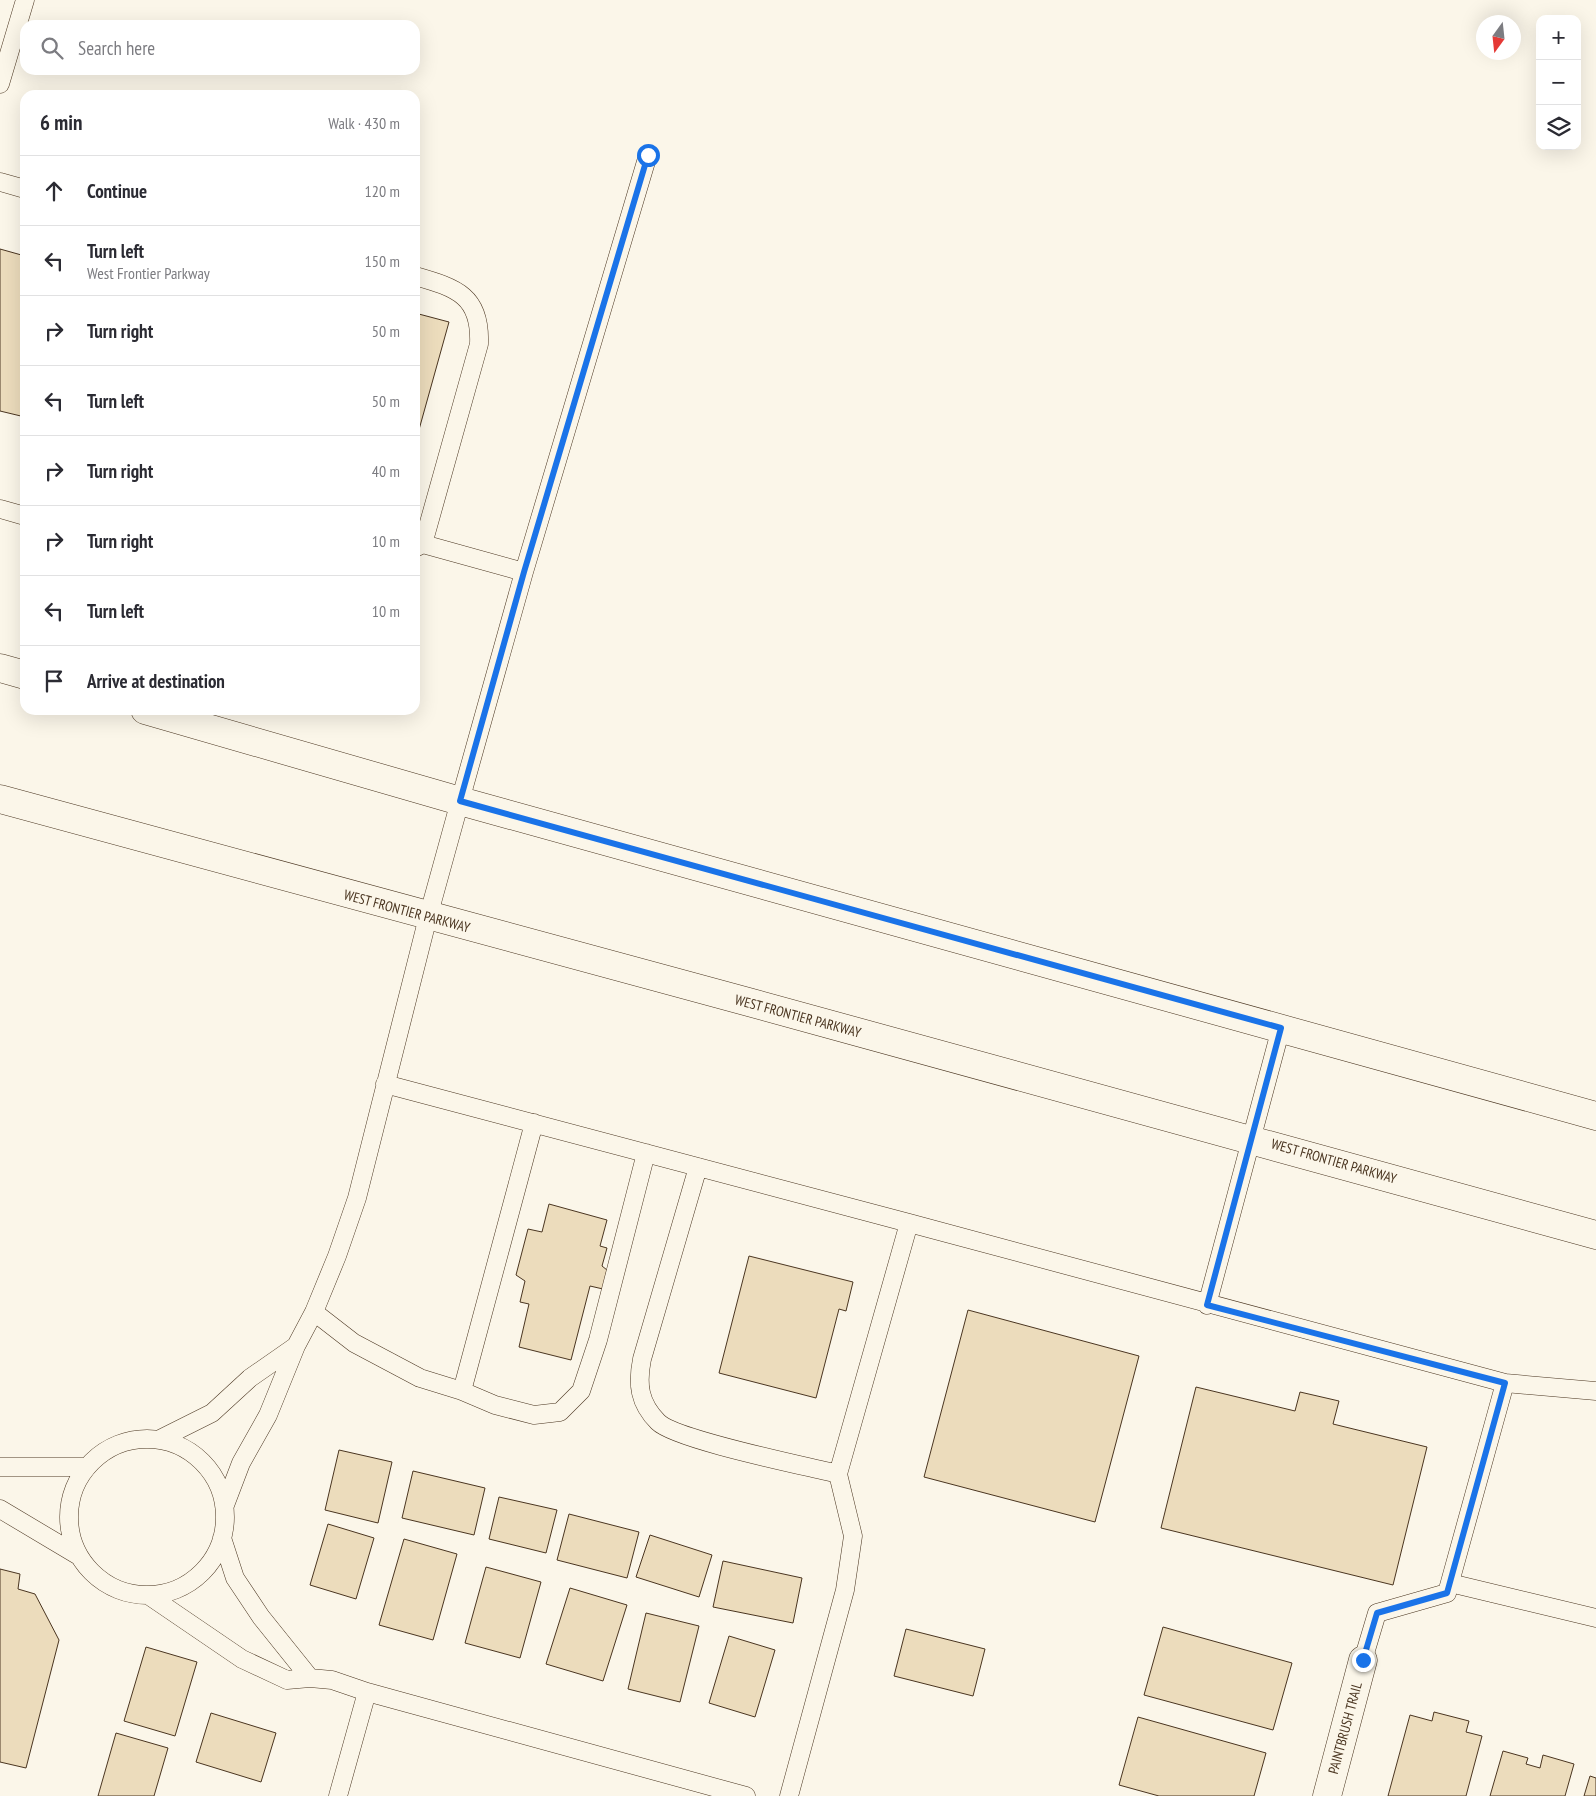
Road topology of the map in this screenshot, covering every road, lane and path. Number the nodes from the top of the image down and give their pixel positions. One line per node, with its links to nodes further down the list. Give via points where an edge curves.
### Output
1 (21, 1): 2 (lane)
2 (0, 84)
3 (648, 155): 11 (lane)
4 (0, 182): 5 (lane)
5 (20, 188)
6 (420, 277): 9 (lane, via 461,294 474,307 480,323 479,344)
7 (0, 509): 8 (lane)
8 (20, 515)
9 (420, 543)
10 (420, 546): 11 (lane)
11 (524, 572): 16 (lane)
12 (0, 668): 13 (street)
13 (20, 674)
14 (162, 715): 16 (street)
15 (0, 799): 17 (street, WEST FRONTIER PARKWAY)
16 (460, 801): 17 (lane); 18 (street)
17 (428, 917): 19 (lane); 22 (street, WEST FRONTIER PARKWAY)
18 (1281, 1028): 20 (street); 22 (lane)
19 (386, 1084): 21 (lane); 28 (lane, via 357,1198)
20 (1596, 1116)
21 (534, 1123): 23 (lane); 31 (lane)
22 (1252, 1138): 26 (street, WEST FRONTIER PARKWAY); 27 (lane)
23 (646, 1153): 24 (lane); 31 (lane, via 598,1340 581,1390 560,1412 534,1415 495,1405)
24 (698, 1167): 25 (lane); 36 (lane, via 642,1359 638,1378 641,1398 659,1423 683,1436)
25 (909, 1224): 27 (lane); 36 (lane)
26 (1596, 1235)
27 (1207, 1305): 30 (lane)
28 (314, 1312): 29 (lane); 31 (lane, via 354,1344 420,1378)
29 (296, 1346): 33 (lane, via 250,1378 212,1413); 37 (lane, via 268,1415 240,1463)
30 (1505, 1383): 32 (lane); 41 (lane)
31 (462, 1391)
32 (1596, 1391)
33 (160, 1439): 35 (lane, via 135,1439 112,1447); 37 (lane, via 183,1447 203,1462 217,1482)
34 (0, 1467): 35 (lane)
35 (87, 1467): 40 (lane, via 77,1480 69,1504 70,1531)
36 (838, 1474): 49 (lane, via 853,1536 845,1590)
37 (225, 1505): 39 (lane)
38 (0, 1509): 40 (lane)
39 (222, 1538): 42 (lane, via 216,1555 198,1576 175,1590); 45 (lane, via 235,1578 261,1618)
40 (79, 1556): 42 (lane, via 97,1578 121,1590)
41 (1450, 1583): 43 (lane); 44 (lane, via 1447,1593 1377,1613)
42 (148, 1595): 45 (lane, via 242,1659 287,1680)
43 (1596, 1618)
44 (1363, 1660): 50 (street, PAINTBRUSH TRAIL)
45 (310, 1678): 46 (lane, via 332,1680)
46 (367, 1692): 47 (lane); 48 (lane)
47 (338, 1796)
48 (746, 1796)
49 (788, 1796)
50 (1327, 1796)

